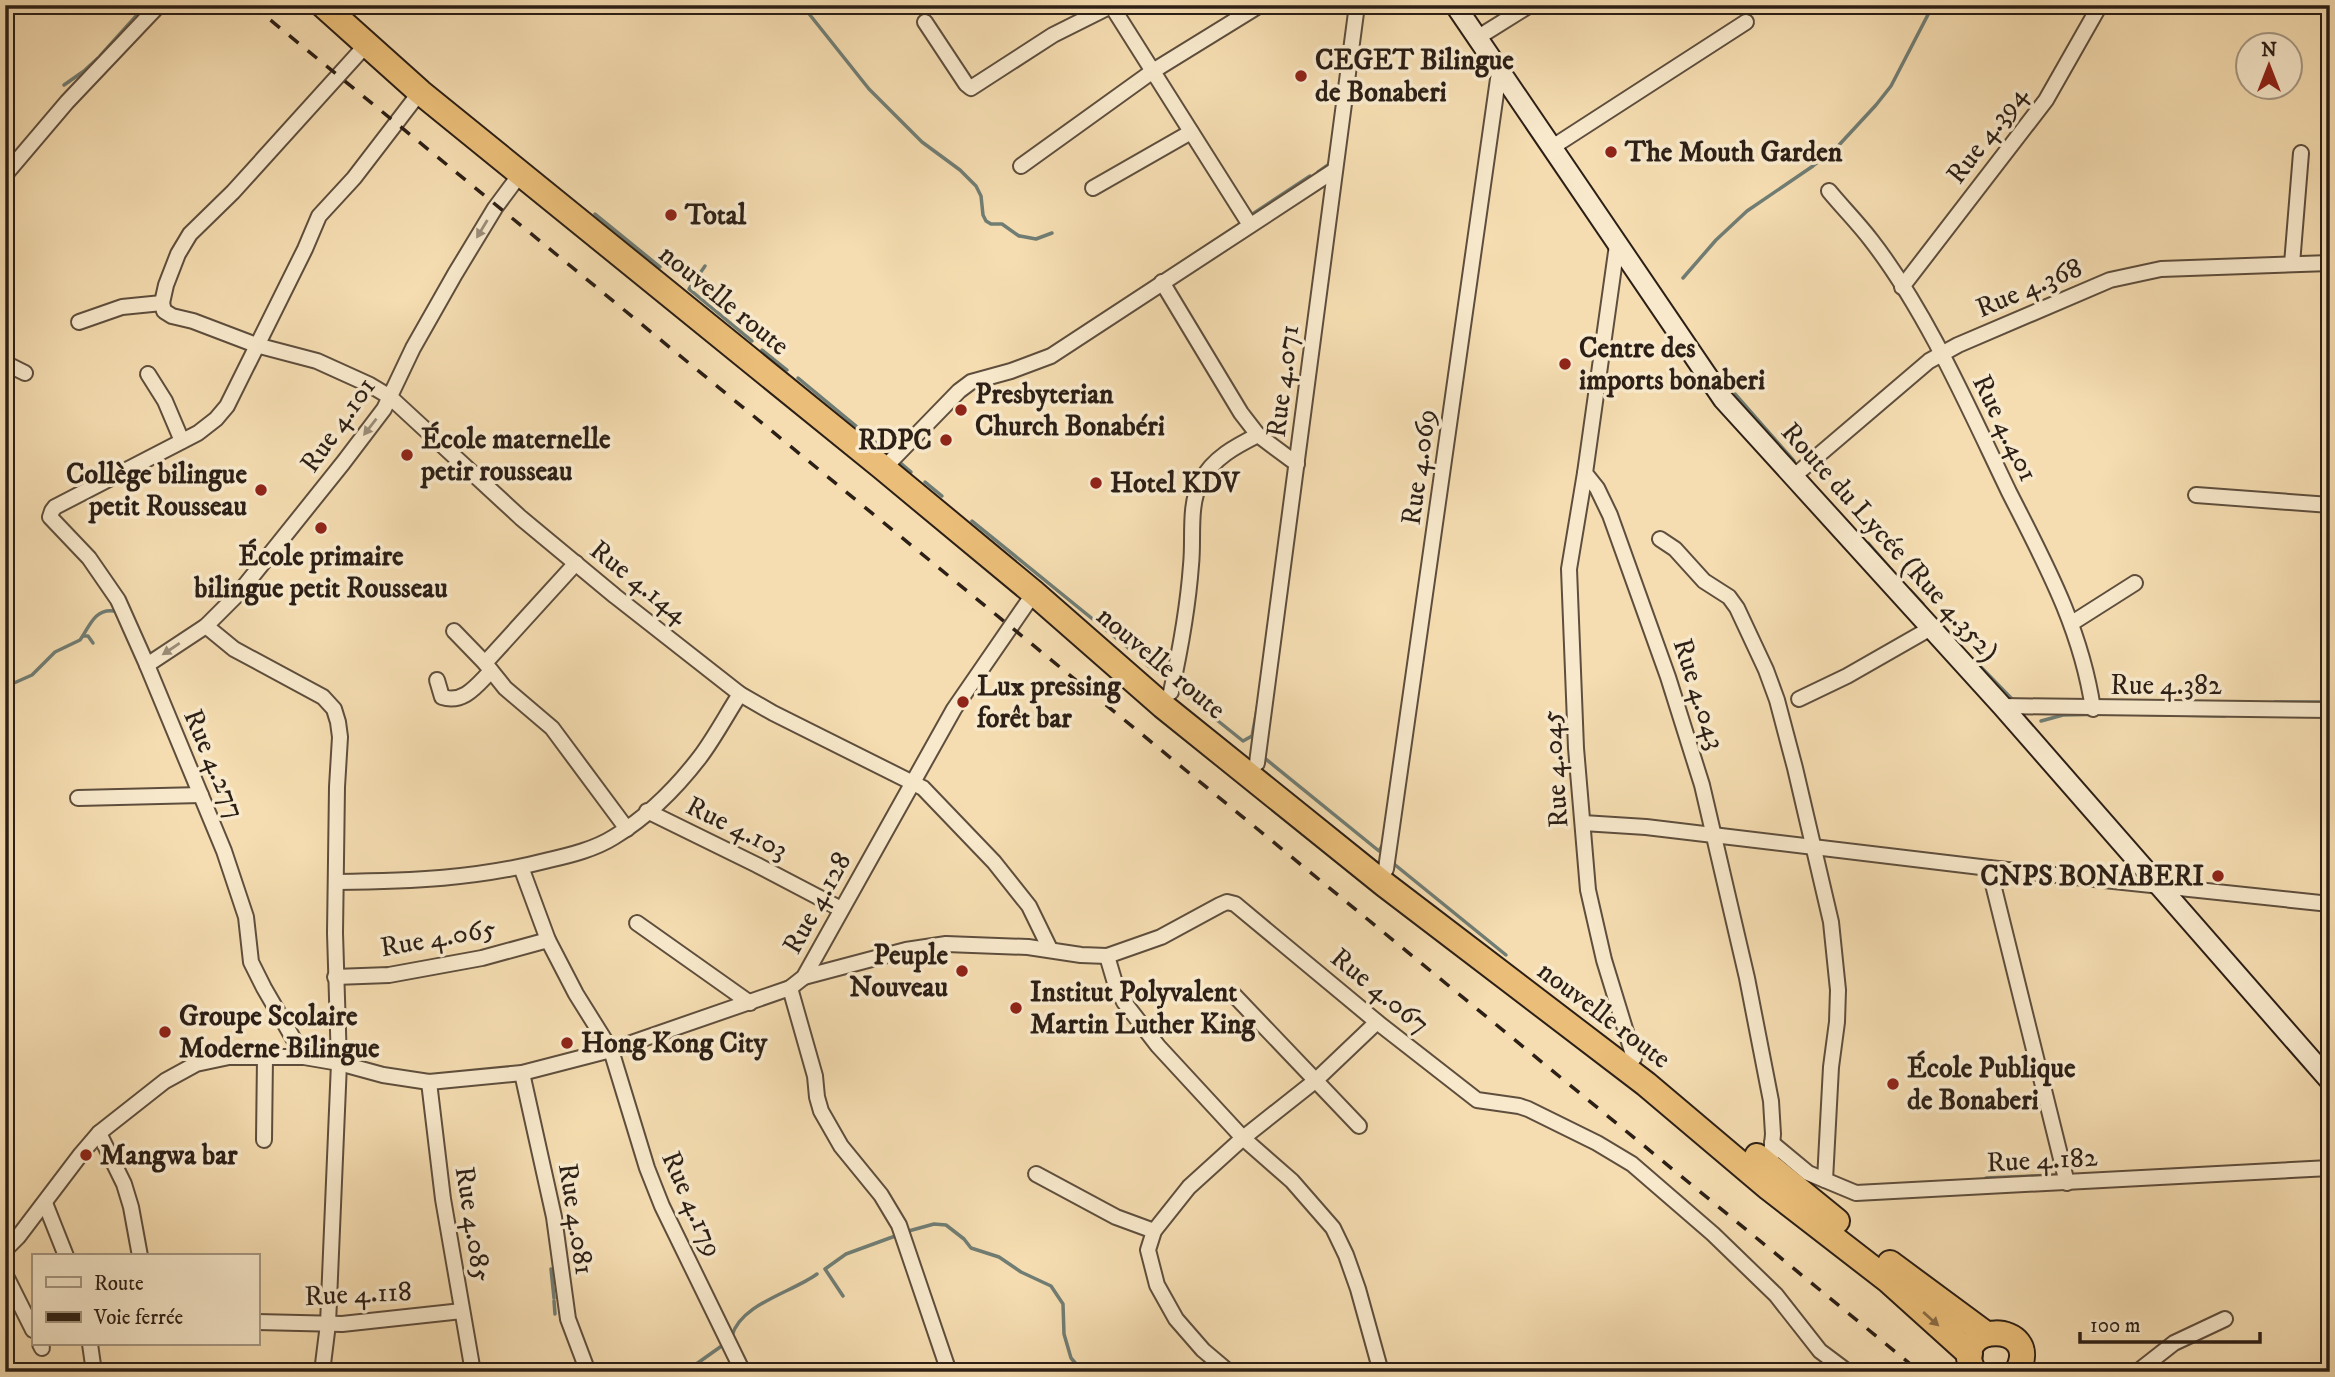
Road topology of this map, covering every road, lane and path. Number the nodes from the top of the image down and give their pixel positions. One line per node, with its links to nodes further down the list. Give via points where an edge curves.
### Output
1 (159, 5): 23 (street)
2 (323, 5): 13 (highway, nouvelle route)
3 (345, 5): 42 (highway, nouvelle route, via 510,147)
4 (1111, 5): 10 (street, via 1048,38 971,88); 14 (street)
5 (1260, 5): 14 (street)
6 (1357, 5): 21 (street, Rue 4.071)
7 (1455, 5): 12 (main road, Route du Lycée (Rue 4.352))
8 (1530, 5): 12 (street)
9 (2097, 7): 31 (street, Rue 4.394, via 2046,100)
10 (925, 22)
11 (1746, 22): 18 (street)
12 (1477, 38): 15 (main road, Route du Lycée (Rue 4.352))
13 (366, 45): 16 (highway, nouvelle route); 32 (street, via 190,234 178,254)
14 (1153, 71): 17 (street); 20 (street)
15 (1499, 72): 18 (main road, Route du Lycée (Rue 4.352)); 76 (street, Rue 4.069)
16 (420, 92): 22 (highway, nouvelle route); 34 (street, via 354,178 323,209)
17 (1191, 132): 24 (street); 26 (street)
18 (1551, 148): 27 (main road, Route du Lycée (Rue 4.352))
19 (2301, 153): 29 (street)
20 (1021, 166)
21 (1335, 170): 26 (street); 43 (street, Rue 4.071)
22 (521, 173): 39 (street, Rue 4.101, one-way to 39, via 456,274); 51 (highway, nouvelle route)
23 (5, 174)
24 (1093, 188)
25 (1829, 191): 31 (street, Rue 4.401, via 1872,241)
26 (1250, 225): 30 (street)
27 (1617, 245): 44 (street); 45 (main road, Route du Lycée (Rue 4.352), via 1723,399)
28 (2330, 263): 29 (street, Rue 4.368)
29 (2291, 264): 35 (street, Rue 4.368, via 2161,269 2110,280)
30 (1162, 282): 40 (street); 42 (street, via 1051,356 971,382)
31 (1902, 287): 35 (street, Rue 4.401)
32 (162, 303): 33 (street, via 122,307); 34 (street, Rue 4.144, via 172,316)
33 (79, 322)
34 (256, 345): 39 (street, Rue 4.144, via 317,361); 41 (street, via 227,406 216,419)
35 (1941, 354): 45 (street, Rue 4.368); 52 (street, Rue 4.401)
36 (5, 363): 37 (street)
37 (24, 373)
38 (148, 374): 41 (street)
39 (390, 397): 49 (street, Rue 4.144); 53 (street, Rue 4.101, one-way to 53, via 319,494 238,594)
40 (1258, 435): 43 (street); 59 (street, via 1211,465 1199,483)
41 (182, 441): 56 (street, Rue 4.277, via 55,507 50,517 89,558 117,600)
42 (892, 460): 59 (highway, nouvelle route)
43 (1297, 464): 65 (street, Rue 4.071)
44 (1585, 473): 70 (street, Rue 4.045, via 1569,569); 72 (street, Rue 4.043, via 1610,515 1664,665)
45 (1793, 477): 54 (main road, Route du Lycée (Rue 4.352))
46 (2196, 495): 47 (street)
47 (2330, 505)
48 (1660, 539): 73 (street, via 1737,608 1777,700)
49 (576, 564): 57 (street); 60 (street, Rue 4.144)
50 (2135, 583): 52 (street)
51 (1034, 593): 66 (street, Rue 4.128, via 954,709); 122 (highway, nouvelle route, one-way to 122, via 1163,706 1384,884 1646,1084 1889,1282)
52 (2072, 623): 63 (street, Rue 4.401)
53 (206, 625): 56 (street, Rue 4.101, one-way to 56); 77 (street, via 234,649 323,697 334,709 340,737)
54 (1931, 628): 61 (street); 62 (main road, Route du Lycée (Rue 4.352))
55 (454, 631): 57 (street)
56 (147, 665): 67 (street, Rue 4.277)
57 (488, 667): 58 (street, via 466,695 452,699 442,697); 71 (street, via 552,729)
58 (437, 680)
59 (1171, 692): 65 (highway, nouvelle route)
60 (740, 694): 66 (street, Rue 4.144); 69 (street, via 701,756)
61 (1799, 699)
62 (2002, 706): 63 (street, Rue 4.382); 78 (main road, Route du Lycée (Rue 4.352))
63 (2093, 709): 64 (street, Rue 4.382)
64 (2330, 710)
65 (1257, 763): 76 (highway, nouvelle route)
66 (913, 781): 80 (street, Rue 4.128); 83 (street, Rue 4.144, via 994,862 1029,906)
67 (201, 795): 68 (street); 93 (street, Rue 4.277, via 246,917 251,962)
68 (78, 798)
69 (647, 811): 71 (street); 80 (street, Rue 4.103)
70 (1583, 823): 72 (street); 94 (street, Rue 4.045, via 1588,890)
71 (626, 829): 74 (street, via 579,853)
72 (1714, 835): 73 (street); 104 (street, Rue 4.043, via 1771,1101)
73 (1814, 847): 75 (street); 107 (street, via 1831,922 1838,990)
74 (521, 867): 77 (street, via 451,878); 82 (street, Rue 4.179)
75 (1989, 868): 78 (street); 108 (street)
76 (1386, 869): 94 (highway, nouvelle route)
77 (337, 882): 85 (street)
78 (2157, 885): 79 (street); 97 (main road, Route du Lycée (Rue 4.352))
79 (2330, 904)
80 (841, 909): 86 (street, Rue 4.128)
81 (637, 923): 89 (street)
82 (548, 940): 85 (street, Rue 4.065, via 402,972); 91 (street, Rue 4.179)
83 (1050, 949): 84 (street, Rue 4.067); 86 (street, Rue 4.067, via 946,944)
84 (1107, 956): 90 (street, Rue 4.067, via 1161,937 1227,902); 102 (street, via 1124,1002)
85 (335, 977): 95 (street)
86 (804, 977): 87 (street, Rue 4.128)
87 (790, 988): 89 (street, Rue 4.128); 129 (street, via 816,1076 821,1111 899,1225)
88 (1234, 995): 98 (street)
89 (750, 1003): 91 (street, Rue 4.128)
90 (1377, 1022): 98 (street); 132 (street, Rue 4.067, via 1477,1100 1519,1105 1632,1164 1776,1295 1820,1351)
91 (611, 1050): 96 (street, Rue 4.128); 128 (street, Rue 4.179, via 662,1206)
92 (265, 1057): 93 (street, Rue 4.128); 101 (street, Rue 4.128, via 196,1064 165,1081); 103 (street)
93 (304, 1057): 95 (street, Rue 4.128)
94 (1634, 1058): 104 (highway, nouvelle route)
95 (339, 1063): 99 (street, Rue 4.128); 118 (street)
96 (522, 1073): 99 (street, Rue 4.128); 127 (street, Rue 4.081, via 554,1217 568,1319)
97 (2330, 1080)
98 (1315, 1081): 100 (street); 102 (street)
99 (429, 1082): 115 (street, Rue 4.085)
100 (1359, 1126)
101 (99, 1133): 109 (street, Rue 4.128); 113 (street, via 124,1184)
102 (1243, 1138): 110 (street, via 1189,1187); 131 (street, via 1292,1181 1333,1228 1358,1289)
103 (264, 1140)
104 (1771, 1155): 107 (street, Rue 4.182); 120 (highway, nouvelle route, via 1810,1198 1865,1245)
105 (2330, 1168): 108 (street, Rue 4.182)
106 (1036, 1174): 110 (street, via 1116,1217)
107 (1825, 1180): 108 (street, Rue 4.182, via 1856,1193)
108 (2067, 1183)
109 (45, 1203): 111 (street, Rue 4.128); 112 (street)
110 (1154, 1231): 130 (street, via 1148,1250 1157,1285 1177,1319)
111 (5, 1250)
112 (65, 1254)
113 (140, 1254)
114 (5, 1274): 119 (street)
115 (462, 1311): 118 (street, Rue 4.118); 126 (street, Rue 4.085)
116 (2225, 1319): 133 (street, via 2174,1343)
117 (259, 1322): 118 (street, Rue 4.118)
118 (328, 1324): 125 (street)
119 (32, 1328)
120 (1986, 1334): 122 (highway, via 1975,1342); 123 (highway, nouvelle route, via 1999,1332 2011,1337 2020,1348)
121 (90, 1346): 124 (street)
122 (1972, 1363)
123 (2023, 1368)
124 (94, 1372)
125 (322, 1372)
126 (473, 1372)
127 (588, 1372)
128 (743, 1372)
129 (949, 1372)
130 (1229, 1372)
131 (1381, 1372)
132 (1848, 1372)
133 (2137, 1372)

